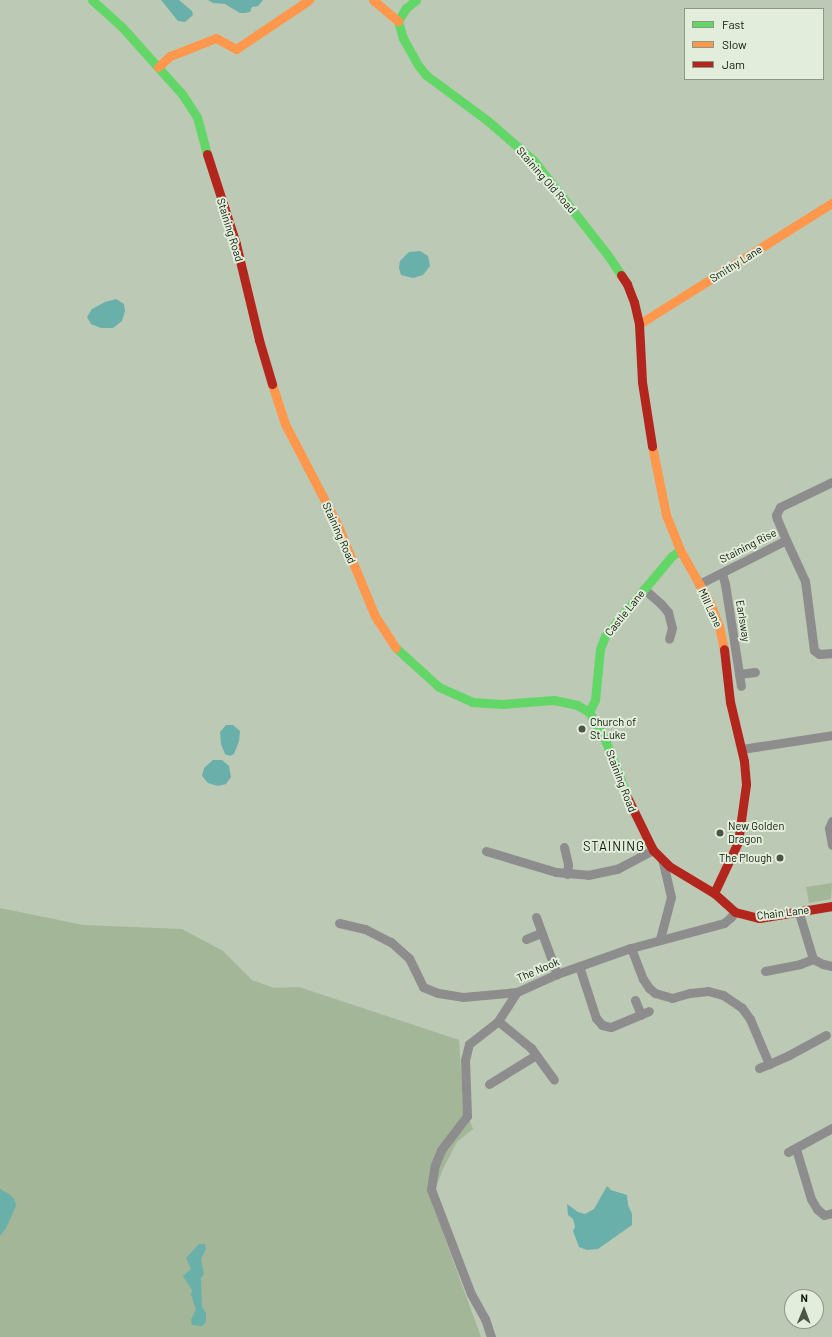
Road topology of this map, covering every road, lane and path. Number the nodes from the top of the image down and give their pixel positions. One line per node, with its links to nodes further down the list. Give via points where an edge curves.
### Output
1 (92, 0): 6 (street, Staining Road, via 122,27)
2 (309, 0): 6 (street, via 236,49 216,38 170,56)
3 (372, 0): 5 (street)
4 (416, 0): 5 (street, via 406,8)
5 (398, 21): 8 (street, Staining Old Road, via 411,55 426,74 511,140 534,161 567,201 622,276 634,302)
6 (158, 67): 20 (street, Staining Road, via 182,94 197,117 236,244 259,340 285,424 338,526 375,616 388,638 402,656 426,677 461,698 472,702 497,704 554,700 577,705)
7 (832, 203): 8 (street, Smithy Lane)
8 (639, 324): 11 (street, Mill Lane, via 642,382 650,436 666,515)
9 (832, 482): 10 (street, Staining Rise, via 785,503 777,510 777,519)
10 (786, 540): 12 (street, Staining Rise); 16 (street, via 805,581 814,650 819,654)
11 (680, 550): 13 (street, Mill Lane); 14 (street, Castle Lane)
12 (722, 573): 13 (street, Staining Rise); 18 (street, Earlsway)
13 (699, 584): 22 (street, Mill Lane, via 715,614 723,640 728,689)
14 (644, 589): 15 (street, via 668,612 672,628); 20 (street, Castle Lane, via 609,629 602,642 595,700)
15 (669, 639)
16 (832, 653)
17 (754, 672): 18 (street)
18 (739, 674): 19 (street, Earlsway)
19 (741, 686)
20 (589, 712): 26 (street, Staining Road, via 604,736 633,812)
21 (832, 735): 22 (street)
22 (742, 749): 30 (street, Mill Lane, via 746,784 742,823 738,842)
23 (832, 821): 24 (street)
24 (832, 846)
25 (564, 848): 29 (street, via 568,865)
26 (654, 850): 28 (street, Staining Road); 29 (street, via 606,873)
27 (486, 851): 29 (street)
28 (663, 861): 30 (street, Staining Road); 38 (street, via 671,897)
29 (567, 874)
30 (714, 893): 32 (street, Staining Road)
31 (832, 906): 33 (street, Chain Lane)
32 (735, 912): 33 (street, Chain Lane, via 759,918); 38 (street, The Nook, via 724,923)
33 (799, 913): 41 (street)
34 (536, 917): 36 (street)
35 (339, 923): 47 (street, via 365,929 391,942 409,958 423,987 434,992 463,997)
36 (541, 933): 37 (street); 46 (street)
37 (526, 939)
38 (660, 939): 39 (street, The Nook)
39 (631, 948): 42 (street, The Nook); 52 (street, via 643,979 648,988 655,993 672,998 708,991 723,995 742,1008 750,1019)
40 (775, 959): 44 (street)
41 (813, 959): 43 (street); 44 (street)
42 (579, 966): 46 (street, The Nook); 48 (street, via 596,1018 602,1025 611,1027 645,1013)
43 (832, 966)
44 (777, 969): 45 (street)
45 (765, 971)
46 (557, 974): 47 (street, The Nook)
47 (517, 992): 49 (street, The Nook)
48 (635, 1000)
49 (498, 1020): 51 (street, via 526,1043); 58 (street, The Nook, via 473,1040 466,1051 467,1116 441,1150 431,1189 471,1294 485,1318)
50 (826, 1034): 52 (street)
51 (536, 1055): 54 (street); 55 (street)
52 (769, 1064): 53 (street)
53 (759, 1068)
54 (554, 1080)
55 (489, 1084)
56 (832, 1128): 57 (street, via 792,1150 817,1209 824,1215)
57 (832, 1213)
58 (491, 1337)

